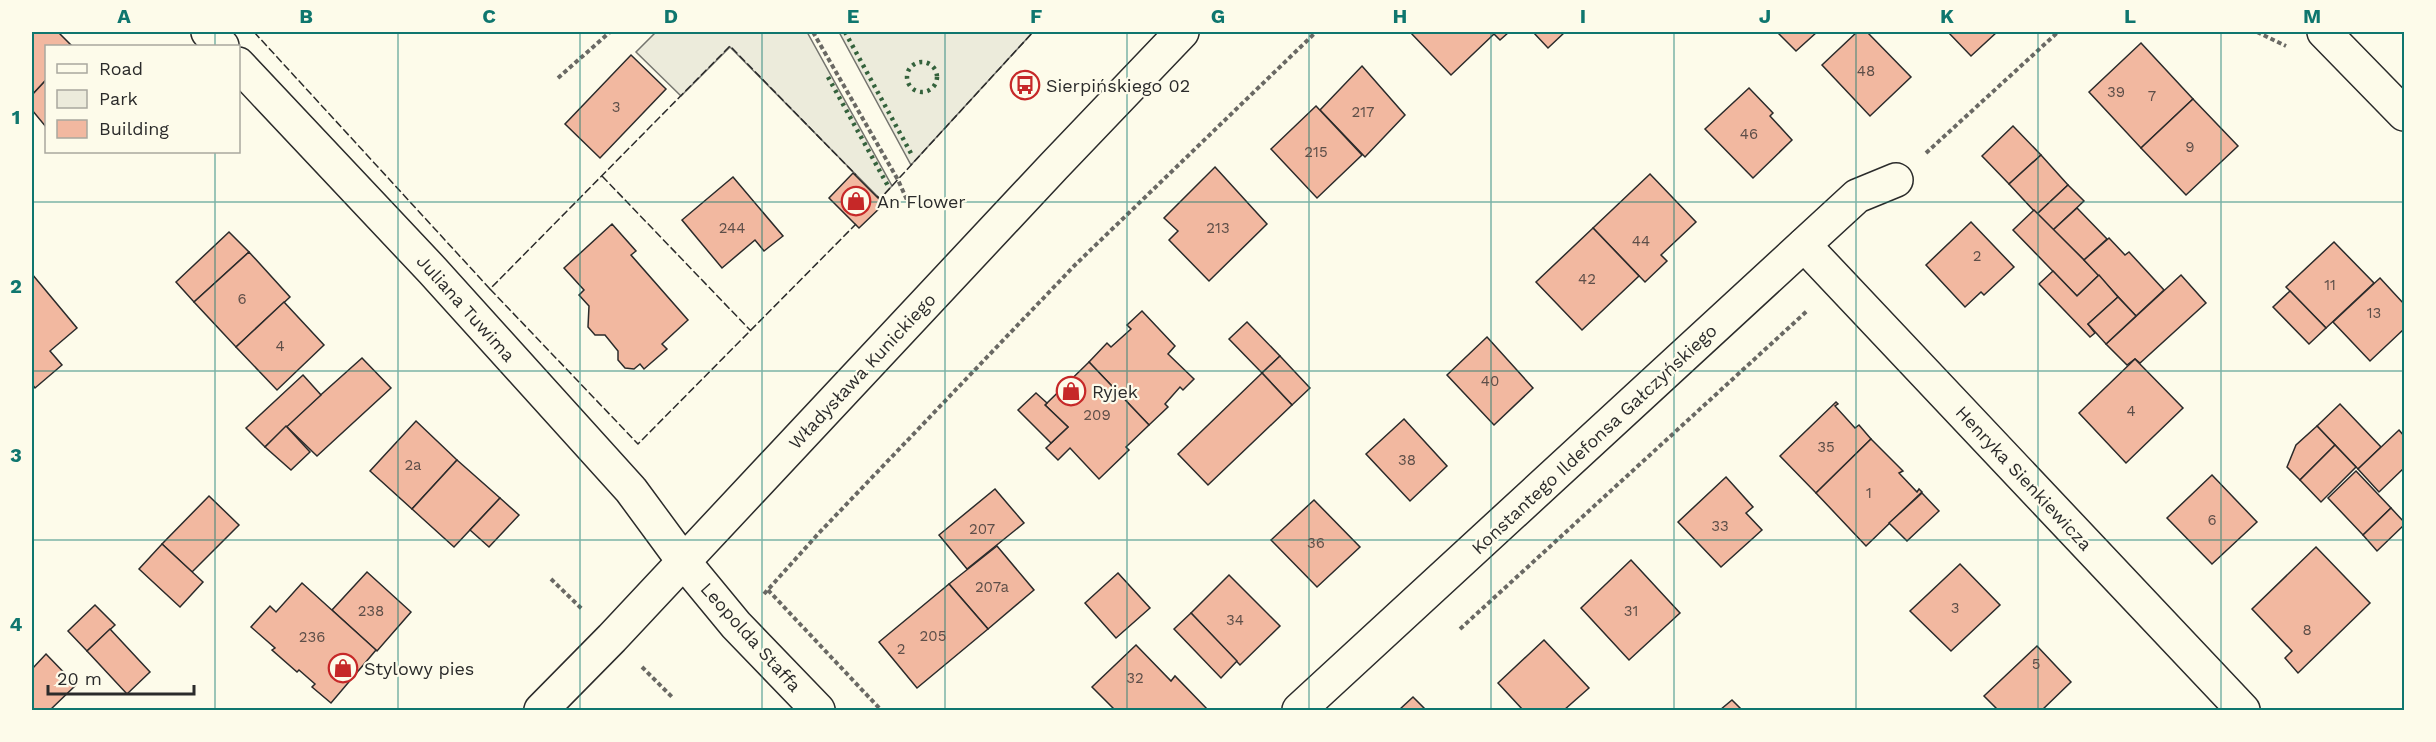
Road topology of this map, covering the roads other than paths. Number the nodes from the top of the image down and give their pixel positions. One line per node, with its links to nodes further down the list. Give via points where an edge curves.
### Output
1 (208, 32): 4 (street)
2 (1182, 32): 9 (street, Władysława Kunickiego)
3 (2325, 32): 6 (street)
4 (221, 45)
5 (240, 66): 9 (street, Juliana Tuwima, via 631,490)
6 (2404, 114)
7 (1896, 180): 8 (street, Konstantego Ildefonsa Gałczyńskiego, via 1857,196)
8 (1804, 245): 12 (street, Konstantego Ildefonsa Gałczyńskiego); 13 (street, Henryka Sienkiewicza)
9 (684, 562): 10 (street, Władysława Kunickiego); 11 (street, Leopolda Staffa, via 736,625)
10 (542, 711)
11 (818, 711)
12 (1299, 711)
13 (2242, 711)

